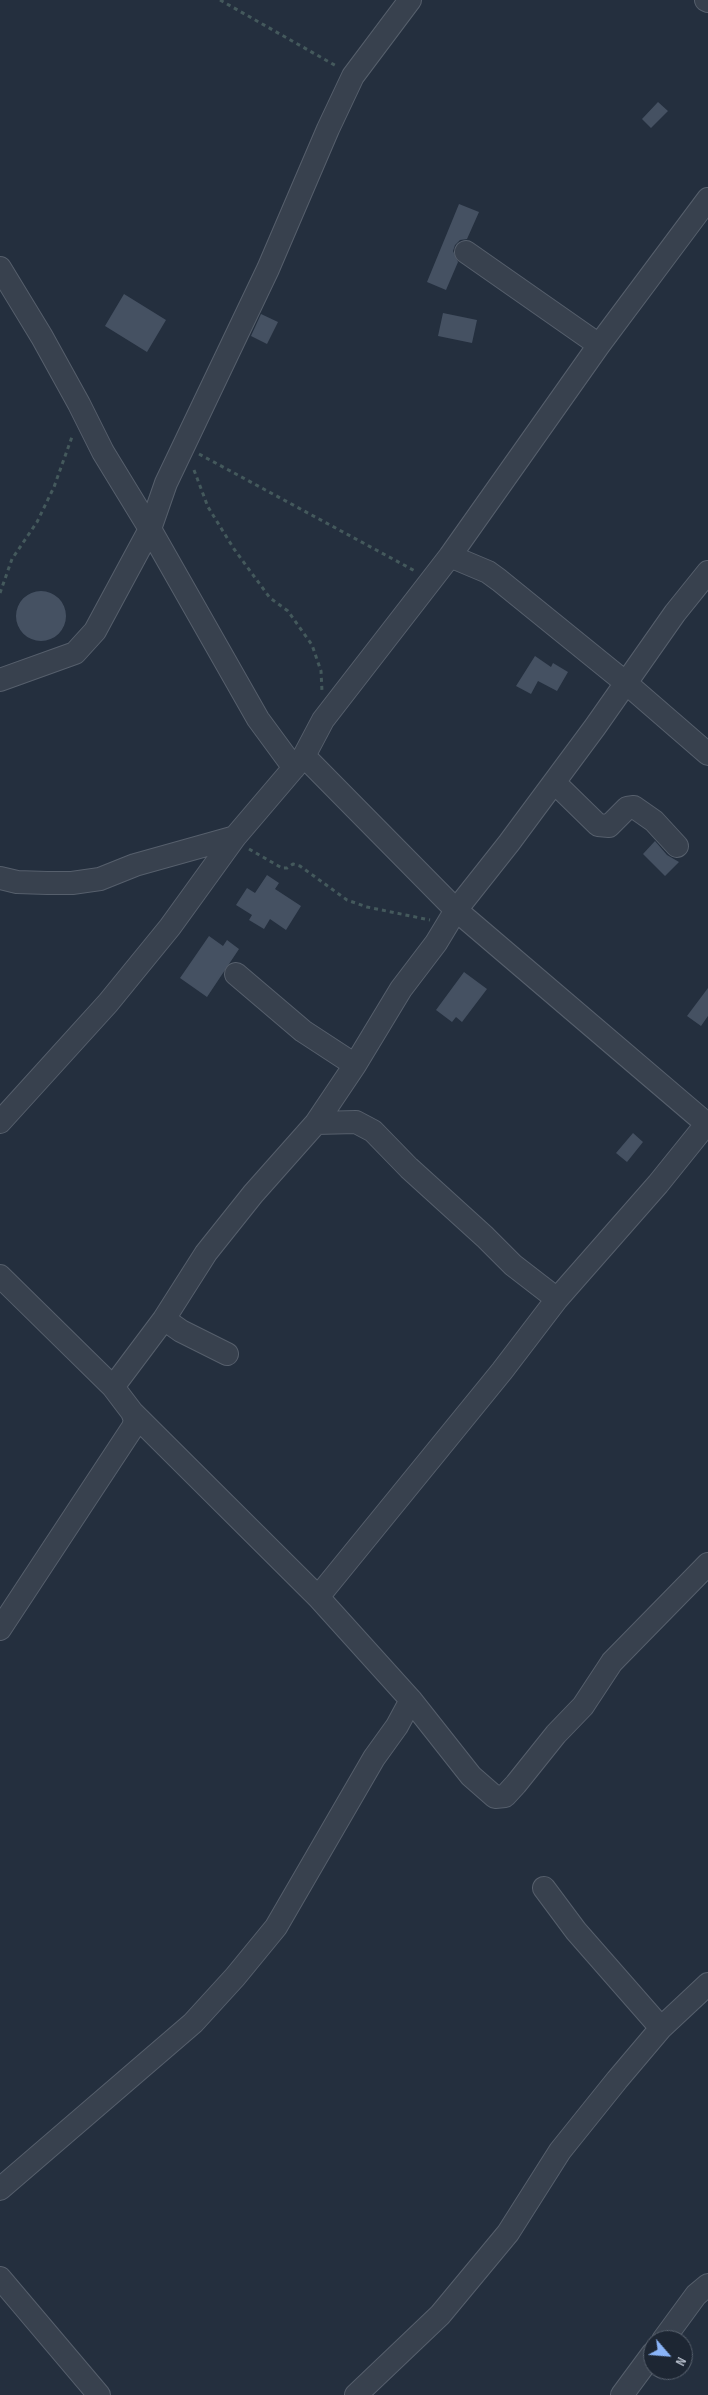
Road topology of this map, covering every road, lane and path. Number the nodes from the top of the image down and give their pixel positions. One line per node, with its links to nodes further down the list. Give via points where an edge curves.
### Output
1 (220, 0): 3 (path)
2 (410, 0): 3 (street)
3 (353, 76): 9 (street, via 268,269)
4 (708, 199): 7 (street)
5 (466, 252): 7 (street)
6 (0, 268): 8 (street)
7 (599, 345): 11 (street)
8 (79, 404): 10 (street, via 103,452); 14 (path, via 70,446 54,487 37,522 12,559)
9 (184, 446): 10 (street, via 166,482); 12 (path); 17 (path, via 208,507 234,549 270,598 288,611 312,645 321,671)
10 (150, 529): 15 (street, via 89,640 75,653); 19 (street, via 258,719)
11 (450, 556): 12 (street); 16 (street, via 488,572)
12 (431, 580): 17 (street)
13 (705, 582): 16 (street)
14 (0, 593)
15 (0, 680)
16 (626, 683): 18 (street); 20 (street)
17 (323, 720): 19 (street)
18 (708, 754)
19 (299, 762): 21 (street); 24 (street)
20 (555, 783): 22 (street, via 598,825 609,826 627,808 634,807 654,821); 24 (street)
21 (235, 839): 23 (street, via 135,865 100,879 46,883); 24 (path, via 282,868 293,864 300,866 347,900 409,915); 27 (street, via 170,927 114,995)
22 (677, 846)
23 (0, 878)
24 (452, 918): 26 (street, via 401,989); 29 (street)
25 (236, 974): 26 (street, via 303,1031)
26 (355, 1065): 28 (street)
27 (0, 1122)
28 (316, 1123): 31 (street, via 356,1122 374,1131 513,1266); 32 (street, via 206,1253)
29 (708, 1124): 31 (street)
30 (0, 1276): 34 (street)
31 (556, 1299): 37 (street, via 502,1371)
32 (164, 1319): 33 (street); 34 (street)
33 (227, 1354)
34 (113, 1387): 35 (street)
35 (132, 1412): 37 (street); 38 (street, via 133,1427)
36 (708, 1564): 39 (street, via 612,1662 583,1706 505,1796 495,1797 471,1776)
37 (318, 1597): 39 (street)
38 (0, 1629)
39 (411, 1700): 43 (street, via 276,1927 235,1977 193,2022)
40 (544, 1888): 42 (street, via 576,1931)
41 (708, 1984): 42 (street)
42 (660, 2028): 49 (street, via 560,2151 508,2233 440,2315)
43 (0, 2190)
44 (0, 2278): 48 (street)
45 (708, 2286): 46 (street, via 696,2295)
46 (670, 2330)
47 (643, 2366): 50 (street)
48 (99, 2395)
49 (356, 2395)
50 (622, 2395)

